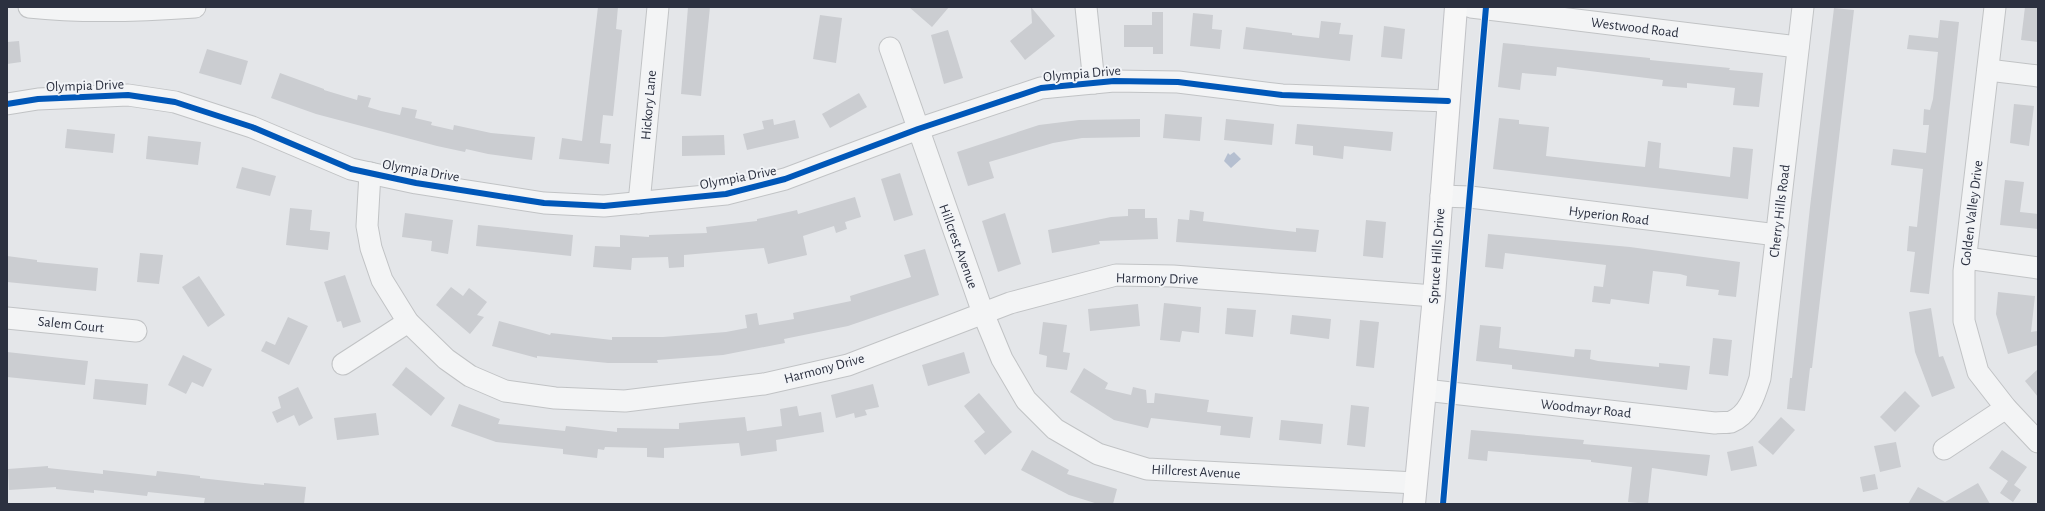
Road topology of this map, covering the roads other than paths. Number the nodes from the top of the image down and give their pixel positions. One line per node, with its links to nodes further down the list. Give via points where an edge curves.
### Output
1 (29, 7): 2 (street, via 68,12)
2 (195, 7)
3 (658, 7): 19 (street, Hickory Lane)
4 (1086, 7): 13 (street)
5 (1456, 7): 14 (main road, Spruce Hills Drive)
6 (1471, 7): 9 (street, Westwood Road)
7 (1803, 7): 9 (street, Cherry Hills Road)
8 (1995, 7): 11 (street, Golden Valley Drive)
9 (1798, 47): 20 (street, Cherry Hills Road)
10 (890, 48): 16 (street, Hillcrest Avenue)
11 (1988, 70): 12 (street); 21 (street, Golden Valley Drive)
12 (2038, 76)
13 (1094, 83): 14 (street, Olympia Drive, via 1178,82 1282,95); 16 (street, Olympia Drive, via 1041,88)
14 (1448, 101): 18 (main road, Spruce Hills Drive)
15 (7, 104): 17 (street, Olympia Drive, via 128,95 175,102 233,120 351,169)
16 (918, 129): 19 (street, Olympia Drive, via 785,180 726,194); 24 (street, Hillcrest Avenue)
17 (370, 173): 19 (street, Olympia Drive, via 416,183 544,202 604,206); 26 (street, Harmony Drive, via 367,226 371,248 382,280)
18 (1441, 196): 20 (street, Hyperion Road, via 1478,198); 23 (main road, Spruce Hills Drive)
19 (639, 203)
20 (1777, 235): 31 (street, Cherry Hills Road, via 1760,378 1754,397)
21 (1966, 258): 22 (street); 30 (street, Golden Valley Drive, via 1964,321 1978,372)
22 (2038, 268)
23 (1434, 296): 24 (street, Harmony Drive, via 1116,274); 29 (main road, Spruce Hills Drive)
24 (983, 313): 26 (street, Harmony Drive, via 848,365 764,384 625,401 555,398 505,391 470,376 446,358); 34 (street, Hillcrest Avenue, via 1002,359 1026,400 1055,429 1098,454 1147,469)
25 (7, 318): 27 (street, Salem Court)
26 (408, 322): 28 (street)
27 (136, 331)
28 (342, 364)
29 (1425, 390): 31 (street, Woodmayr Road, via 1715,423 1731,422); 34 (main road, Spruce Hills Drive)
30 (2006, 408): 32 (street, Golden Valley Drive); 33 (street)
31 (1744, 412)
32 (2038, 442)
33 (1944, 449)
34 (1415, 493)

